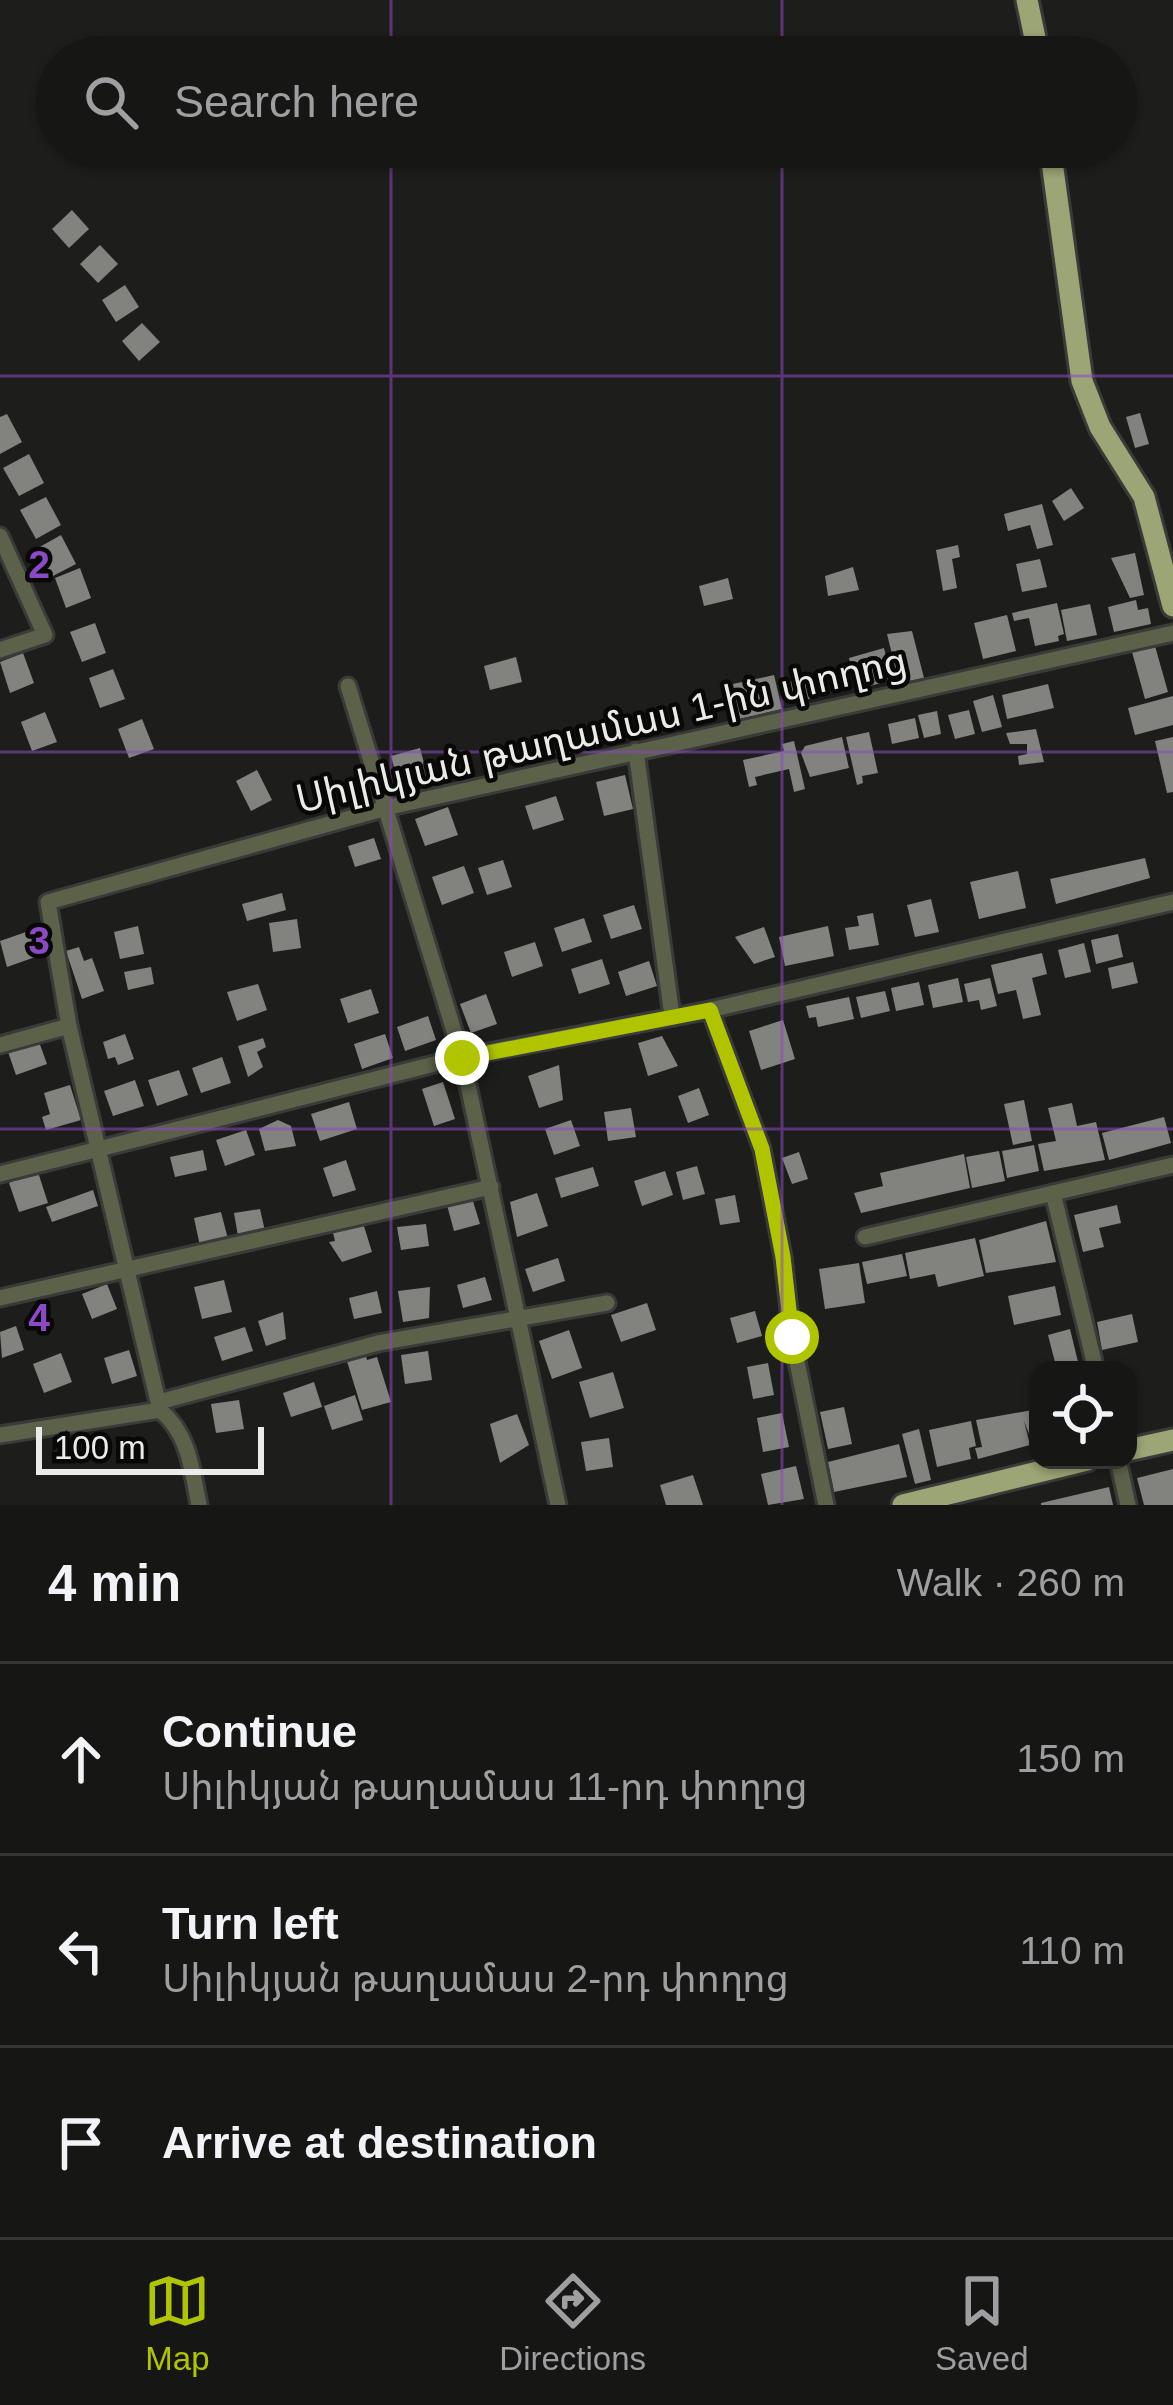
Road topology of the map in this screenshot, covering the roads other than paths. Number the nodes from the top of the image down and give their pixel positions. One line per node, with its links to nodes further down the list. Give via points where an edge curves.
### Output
1 (1027, 0): 2 (main road)
2 (1035, 36)
3 (1053, 168): 5 (main road, via 1082,381 1144,497)
4 (0, 536): 7 (street, via 45,635)
5 (1173, 606)
6 (1173, 633): 9 (street, Սիլիկյան թաղամաս 1-ին փողոց)
7 (0, 650)
8 (349, 686): 10 (street)
9 (636, 751): 10 (street, Սիլիկյան թաղամաս 1-ին փողոց); 13 (street)
10 (390, 807): 14 (street, Սիլիկյան թաղամաս 1-ին փողոց, via 48,902); 16 (street)
11 (1173, 902): 12 (street)
12 (710, 1010): 13 (street); 36 (street, via 762,1149)
13 (672, 1016): 16 (street)
14 (69, 1026): 15 (street); 17 (street)
15 (0, 1045)
16 (462, 1058): 17 (street); 20 (street)
17 (99, 1150): 19 (street); 23 (street)
18 (1173, 1165): 21 (street)
19 (0, 1174)
20 (491, 1187): 23 (street); 26 (street)
21 (1053, 1193): 22 (street); 27 (street)
22 (865, 1237)
23 (131, 1269): 24 (street); 28 (street)
24 (0, 1298)
25 (607, 1303): 26 (street)
26 (520, 1319): 28 (street, via 377,1343); 35 (street)
27 (1094, 1361)
28 (159, 1406): 29 (street); 34 (street, via 190,1457)
29 (0, 1435)
30 (1173, 1440): 31 (main road)
31 (1137, 1448)
32 (1051, 1469): 37 (main road)
33 (1120, 1469): 38 (street)
34 (199, 1505)
35 (558, 1505)
36 (826, 1505)
37 (903, 1505)
38 (1128, 1505)

